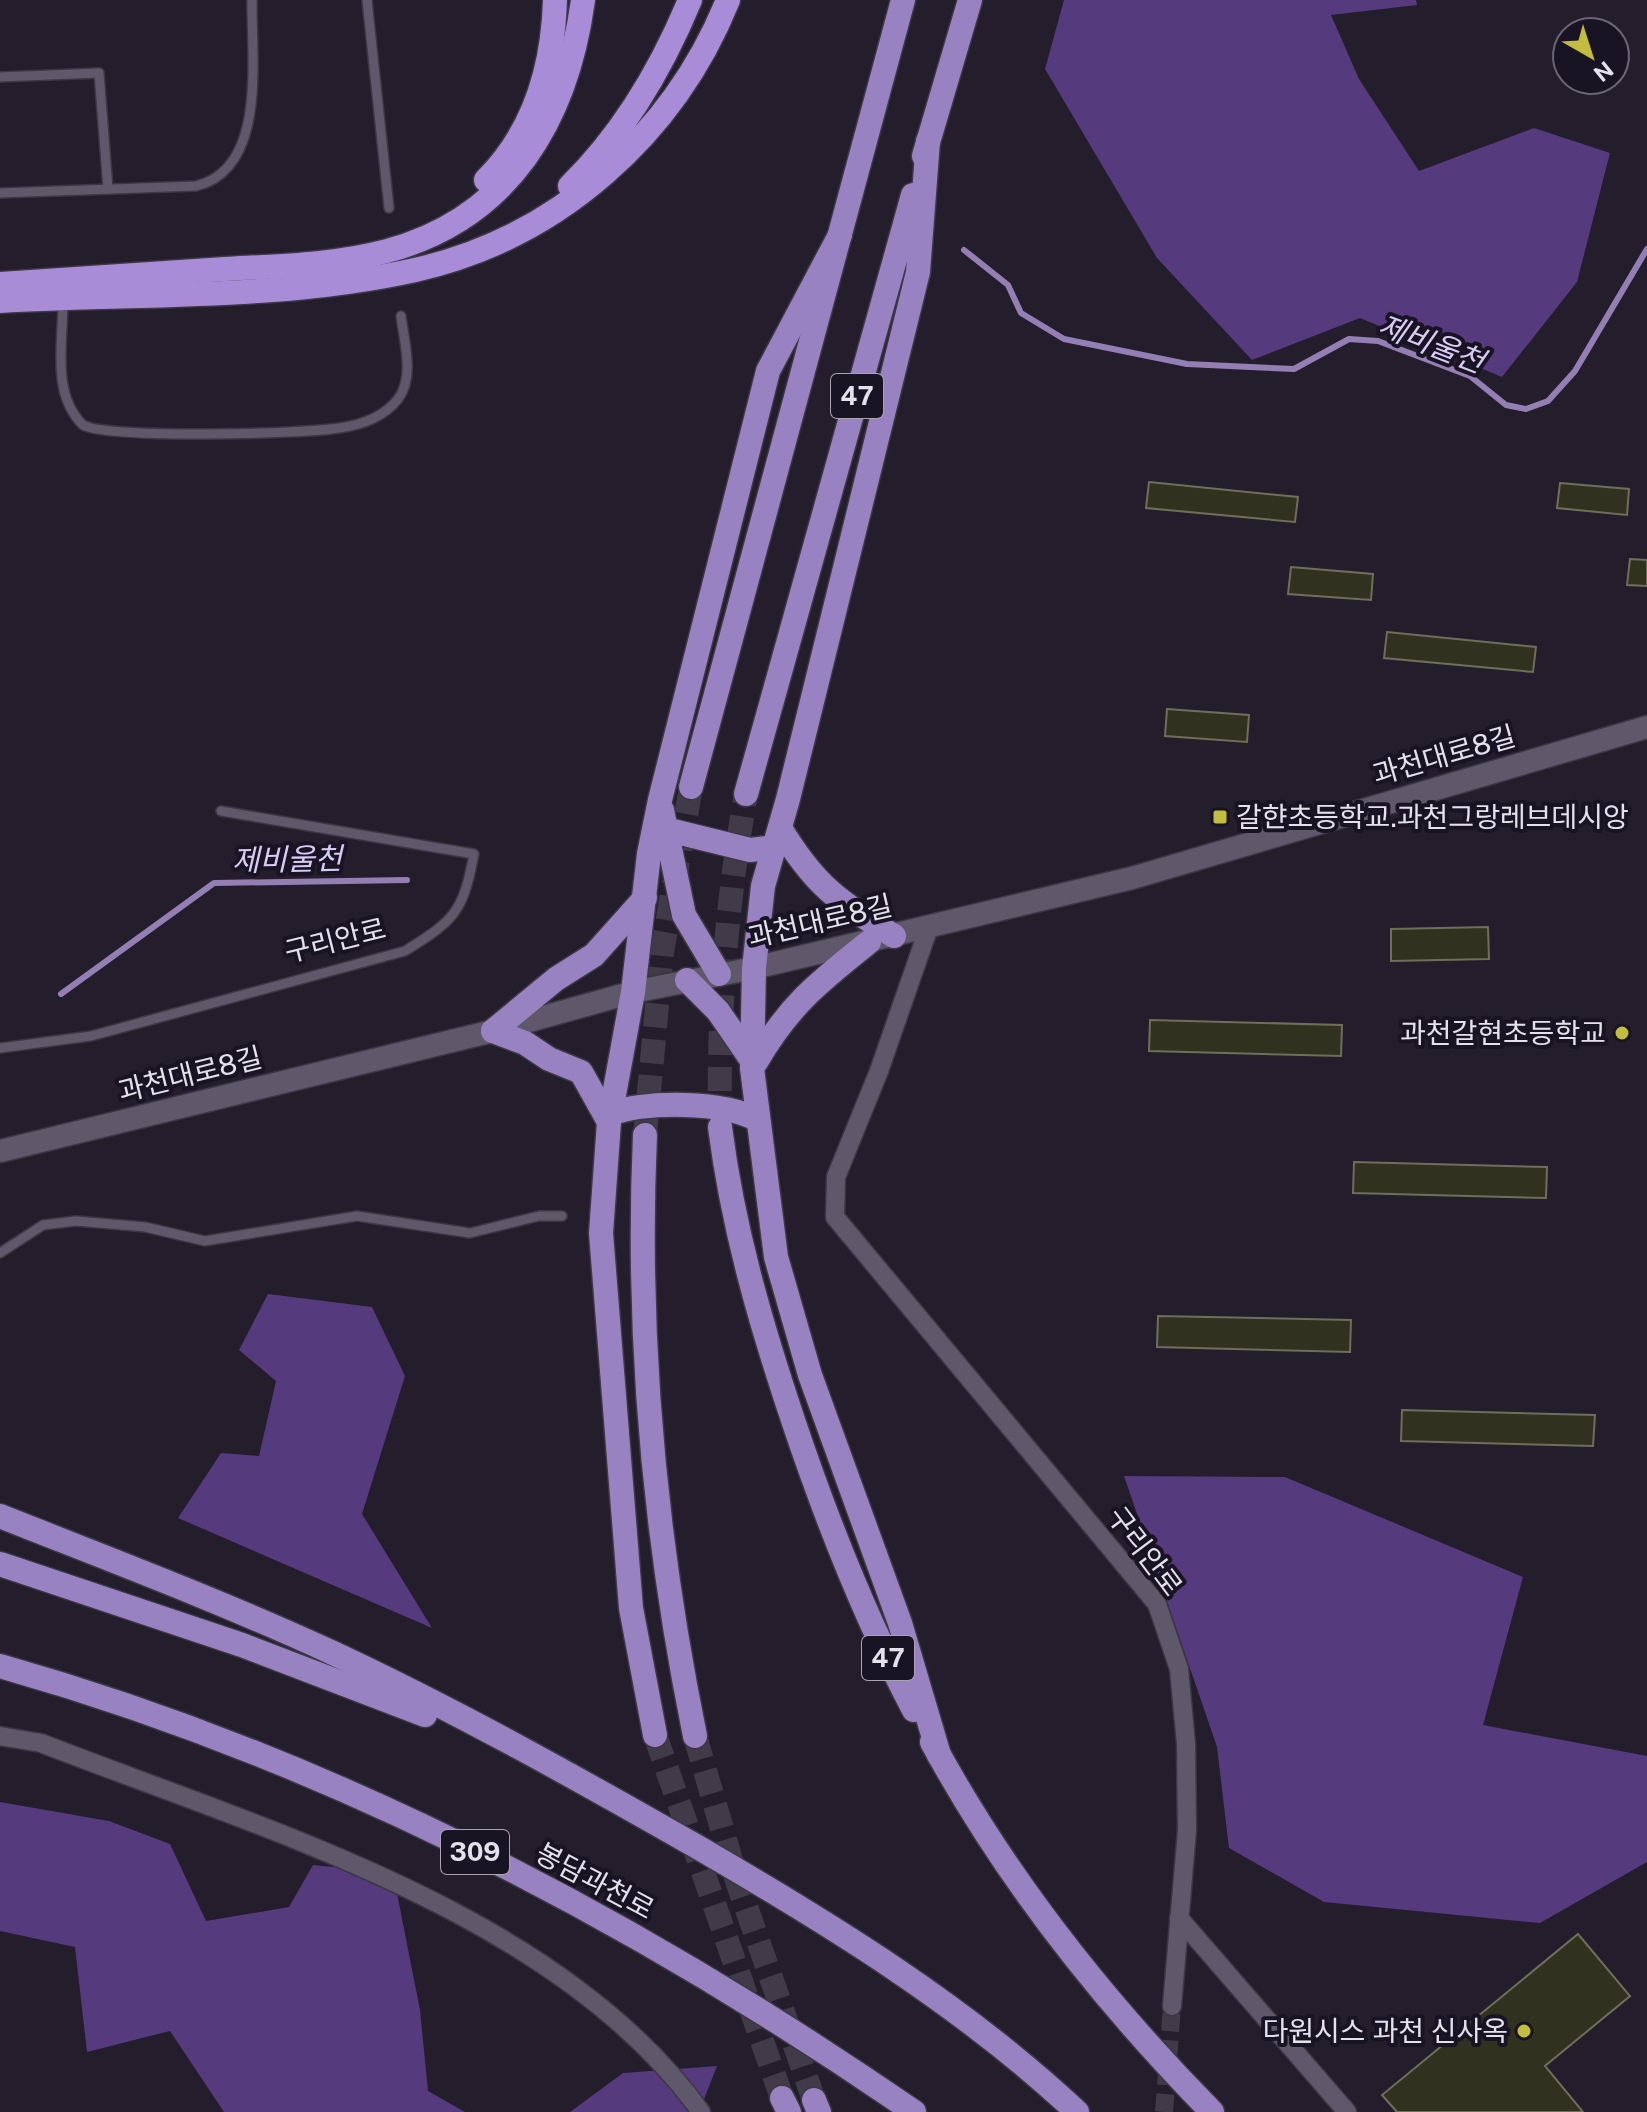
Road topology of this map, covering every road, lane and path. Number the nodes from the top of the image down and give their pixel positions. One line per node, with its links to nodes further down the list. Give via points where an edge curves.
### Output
1 (252, 0): 11 (lane, via 250,117 239,153 204,184)
2 (367, 0): 13 (lane)
3 (555, 0): 16 (highway, via 541,91 532,117 498,168 433,220)
4 (583, 0): 16 (highway, via 577,43 555,109 522,164 499,190 421,240)
5 (690, 0): 15 (highway, via 649,86 610,143 541,211)
6 (728, 0): 15 (highway, via 667,111 623,160 547,214)
7 (903, 0): 14 (highway, 47)
8 (970, 0): 10 (highway, 47)
9 (0, 77): 11 (lane, via 99,73)
10 (928, 141): 23 (highway, 47); 27 (highway, via 918,272)
11 (108, 189): 12 (lane)
12 (0, 193)
13 (389, 208)
14 (840, 235): 22 (highway, 47); 24 (highway, via 768,371)
15 (486, 245): 18 (highway, via 418,269 340,283)
16 (315, 263): 17 (highway)
17 (0, 284)
18 (63, 297): 19 (highway); 20 (lane, via 66,402 83,425 118,433 310,431 361,423 389,409 404,388)
19 (0, 301)
20 (401, 316)
21 (1647, 727): 29 (street, 과천대로8길, via 1132,878)
22 (691, 787)
23 (746, 794)
24 (660, 800): 26 (highway); 28 (highway)
25 (221, 811): 37 (lane, 구리안로, via 474,854 466,895 446,925 405,951 91,1036)
26 (665, 829): 27 (highway, via 750,850); 33 (highway, via 684,915)
27 (777, 837): 30 (highway, via 834,898); 32 (highway, via 758,916)
28 (645, 898): 35 (highway); 36 (highway, via 594,955)
29 (929, 927): 30 (street, 과천대로8길); 54 (street, 구리안로, via 836,1177 835,1217 1157,1604 1179,1669 1186,1744 1187,1830)
30 (894, 936): 31 (street, 과천대로8길)
31 (869, 942): 32 (street, 과천대로8길); 38 (highway, via 778,1023)
32 (754, 968): 33 (street, 과천대로8길); 38 (highway)
33 (719, 974): 34 (street, 과천대로8길)
34 (687, 980): 35 (street, 과천대로8길); 38 (highway, via 718,1011)
35 (633, 992): 36 (street, 과천대로8길); 39 (highway)
36 (493, 1031): 39 (highway, via 581,1072); 43 (street, 과천대로8길)
37 (0, 1048)
38 (753, 1065): 40 (highway)
39 (610, 1118): 40 (highway, via 635,1106 738,1109); 49 (highway, via 601,1233 631,1608)
40 (758, 1120): 52 (highway, via 776,1257 810,1375 900,1623)
41 (720, 1127): 52 (highway, 47, via 743,1260 816,1487 897,1677)
42 (645, 1135): 51 (highway, via 643,1271 654,1444 672,1610)
43 (0, 1151)
44 (562, 1216): 45 (lane, via 539,1216 470,1233 357,1216 205,1241 145,1227 76,1221 43,1225)
45 (0, 1253)
46 (0, 1516): 53 (highway, via 332,1653)
47 (0, 1564): 53 (highway, via 242,1645)
48 (0, 1666): 57 (highway, 봉담과천로 / 309, via 255,1752 451,1840 715,1980)
49 (655, 1735)
50 (0, 1736): 56 (street, via 41,1743 435,1901 577,1987 684,2088)
51 (695, 1736)
52 (939, 1755): 59 (highway, 47, via 982,1830 1047,1924)
53 (550, 1763): 58 (highway, via 815,1915 963,2019)
54 (1179, 1918): 55 (street, 구리안로); 60 (street)
55 (1172, 2006)
56 (701, 2112)
57 (914, 2112)
58 (1077, 2112)
59 (1212, 2112)
60 (1347, 2112)

